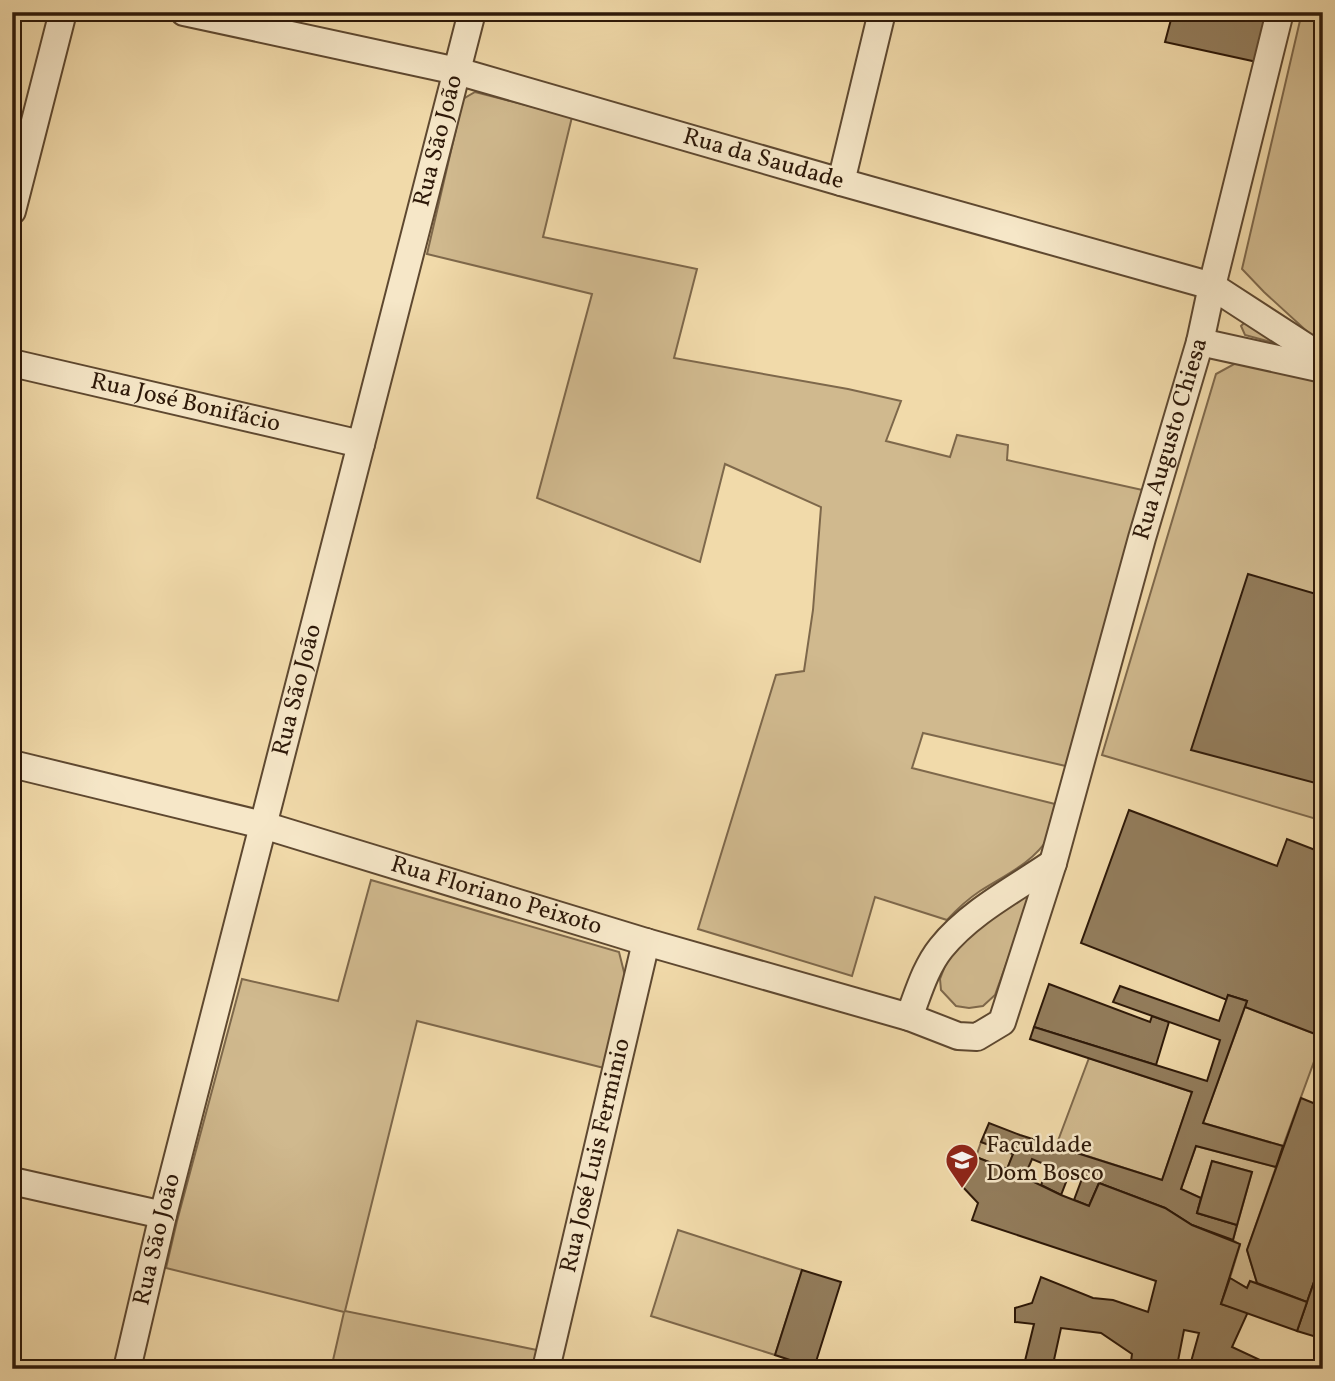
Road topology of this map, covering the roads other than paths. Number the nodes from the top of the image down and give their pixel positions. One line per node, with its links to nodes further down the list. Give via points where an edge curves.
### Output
1 (63, 12): 8 (street)
2 (184, 12): 6 (street, Rua da Saudade)
3 (472, 12): 6 (street, Rua São João)
4 (882, 12): 7 (street)
5 (1280, 12): 9 (street, Rua Augusto Chiesa)
6 (457, 71): 7 (street, Rua da Saudade); 14 (street, Rua São João)
7 (841, 183): 9 (street, Rua da Saudade)
8 (12, 211)
9 (1212, 286): 10 (street, Rua Augusto Chiesa); 11 (street, Rua da Saudade)
10 (1200, 342): 13 (street); 17 (street, Rua Augusto Chiesa)
11 (1323, 359)
12 (12, 363): 14 (street, Rua José Bonifácio)
13 (1323, 369)
14 (361, 443): 16 (street, Rua São João)
15 (12, 764): 16 (street, Rua Floriano Peixoto)
16 (263, 825): 18 (street, Rua Floriano Peixoto); 22 (street, Rua São João)
17 (1054, 863): 19 (street, via 962,925 923,979); 20 (street, Rua Augusto Chiesa, via 1002,1022)
18 (646, 942): 19 (street, Rua Floriano Peixoto); 24 (street, Rua José Luis Ferminio)
19 (909, 1017): 20 (street, Rua Floriano Peixoto, via 958,1036)
20 (977, 1037)
21 (12, 1181): 22 (street)
22 (163, 1214): 23 (street, Rua São João)
23 (127, 1369)
24 (546, 1369)

